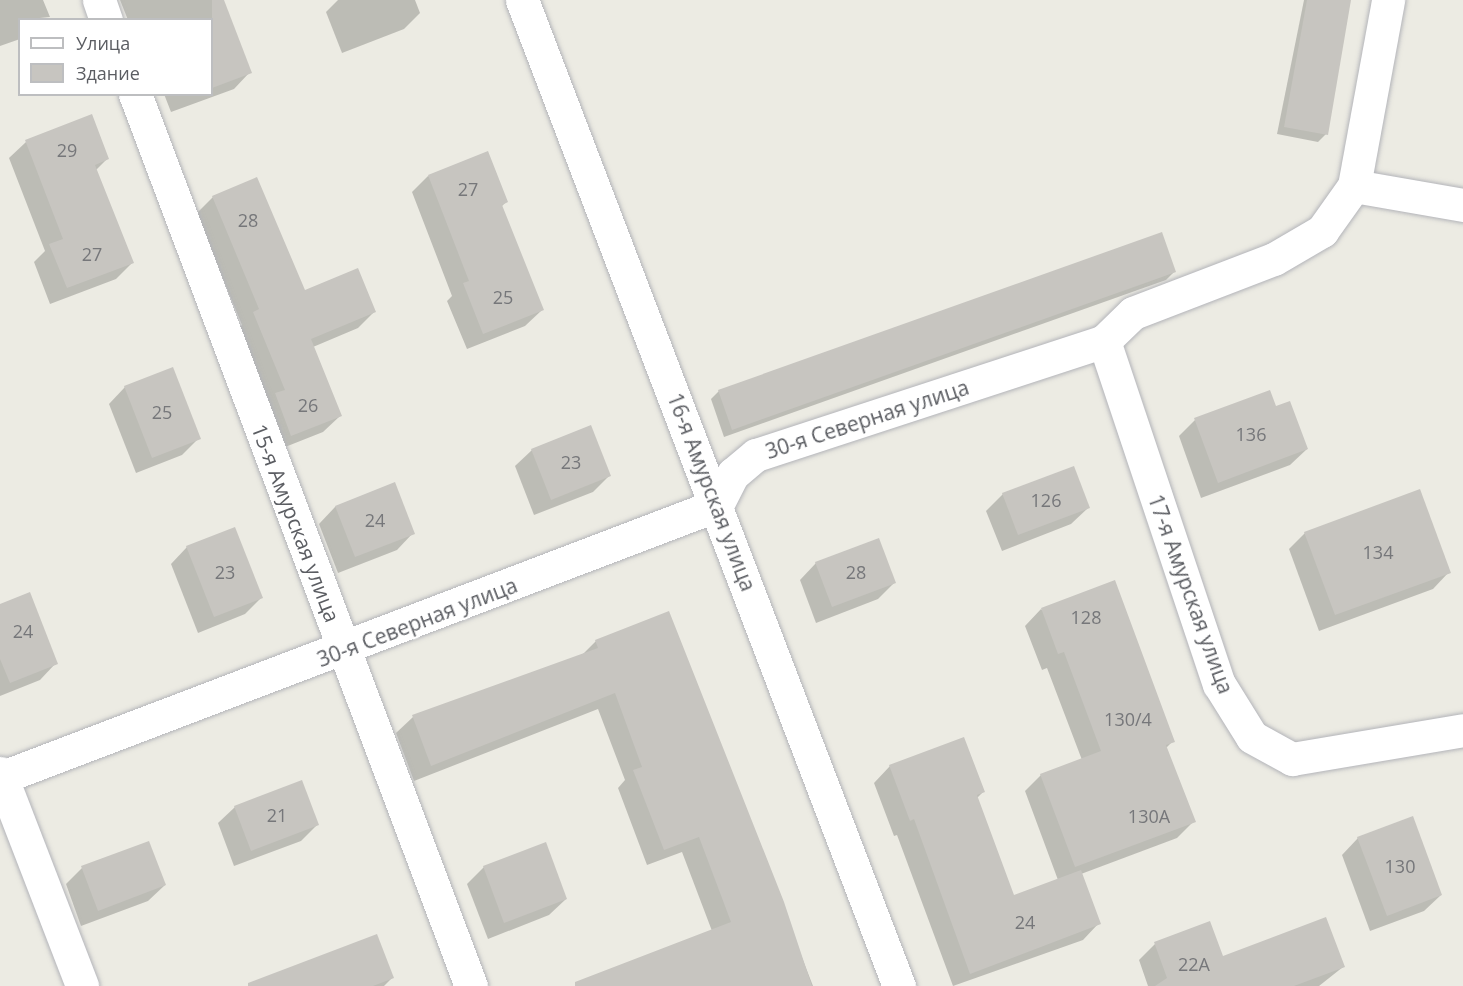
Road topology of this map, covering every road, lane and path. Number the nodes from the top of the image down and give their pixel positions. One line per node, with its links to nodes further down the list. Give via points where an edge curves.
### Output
1 (99, 0): 4 (street)
2 (522, 0): 9 (street, 16-я Амурская улица)
3 (1388, 0): 6 (street)
4 (105, 18)
5 (136, 96): 10 (street, 15-я Амурская улица)
6 (1354, 186): 7 (street); 8 (street, 30-я Северная улица, via 1322,231 1274,259 1133,313)
7 (1463, 205)
8 (1104, 341): 9 (street, 30-я Северная улица, via 756,455 733,474); 11 (street, 17-я Амурская улица, via 1219,684 1252,737 1292,759)
9 (717, 506): 10 (street, 30-я Северная улица); 15 (street, 16-я Амурская улица)
10 (344, 651): 12 (street, 30-я Северная улица); 14 (street, 15-я Амурская улица)
11 (1463, 730)
12 (1, 776): 13 (street)
13 (82, 986)
14 (471, 986)
15 (899, 986)

